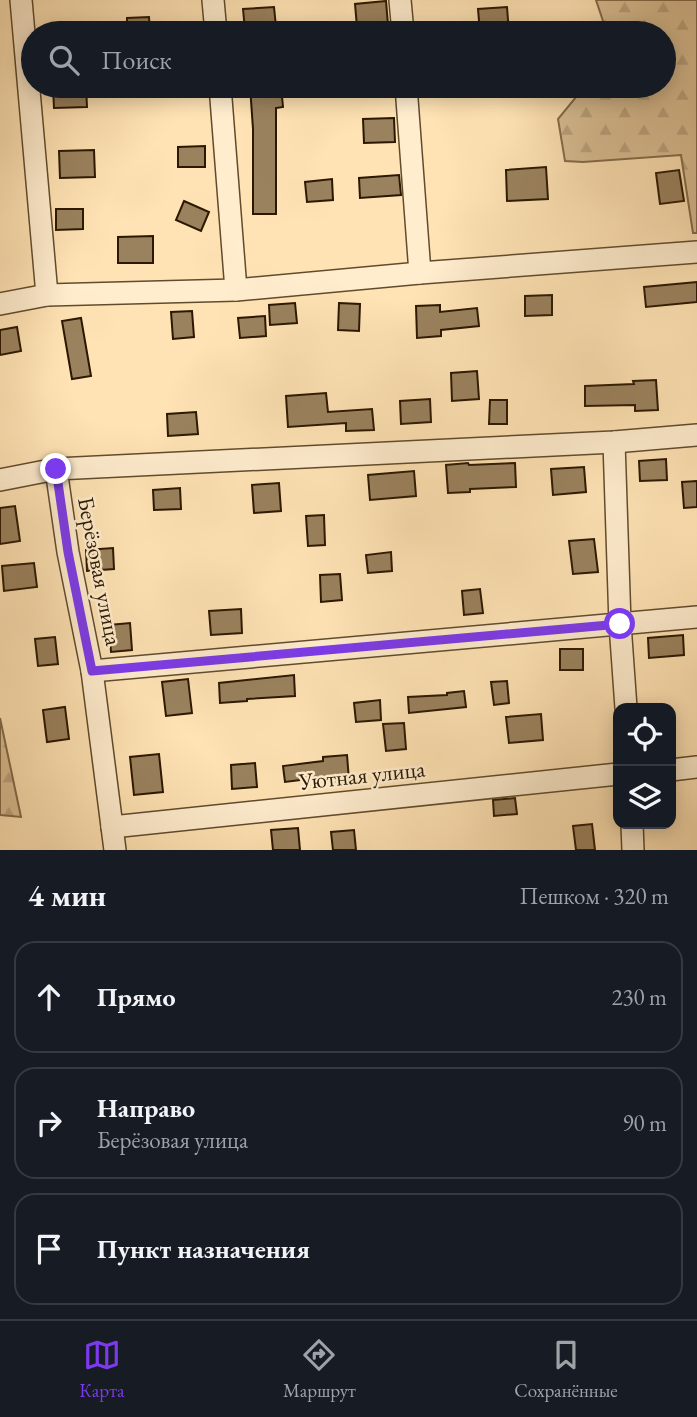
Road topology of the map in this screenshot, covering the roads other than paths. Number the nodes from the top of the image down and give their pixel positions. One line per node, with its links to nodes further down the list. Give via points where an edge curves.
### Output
1 (21, 0): 4 (street)
2 (213, 0): 5 (street)
3 (400, 0): 6 (street)
4 (23, 21)
5 (215, 21)
6 (402, 21)
7 (30, 98): 13 (street)
8 (221, 98): 12 (street)
9 (407, 98): 11 (street)
10 (697, 252): 11 (street)
11 (419, 273): 12 (street)
12 (236, 290): 13 (street)
13 (47, 295): 14 (street)
14 (0, 304)
15 (697, 436): 16 (street)
16 (614, 442): 17 (street); 20 (street)
17 (56, 469): 18 (street); 21 (street, Берёзовая улица)
18 (0, 480)
19 (697, 617): 20 (street)
20 (620, 624): 21 (street); 22 (street)
21 (92, 671): 26 (street, Берёзовая улица)
22 (626, 703)
23 (697, 767): 24 (street)
24 (676, 769)
25 (613, 775): 26 (street, Уютная улица)
26 (112, 827): 28 (street, Берёзовая улица)
27 (632, 829): 29 (street)
28 (115, 850)
29 (633, 850)

